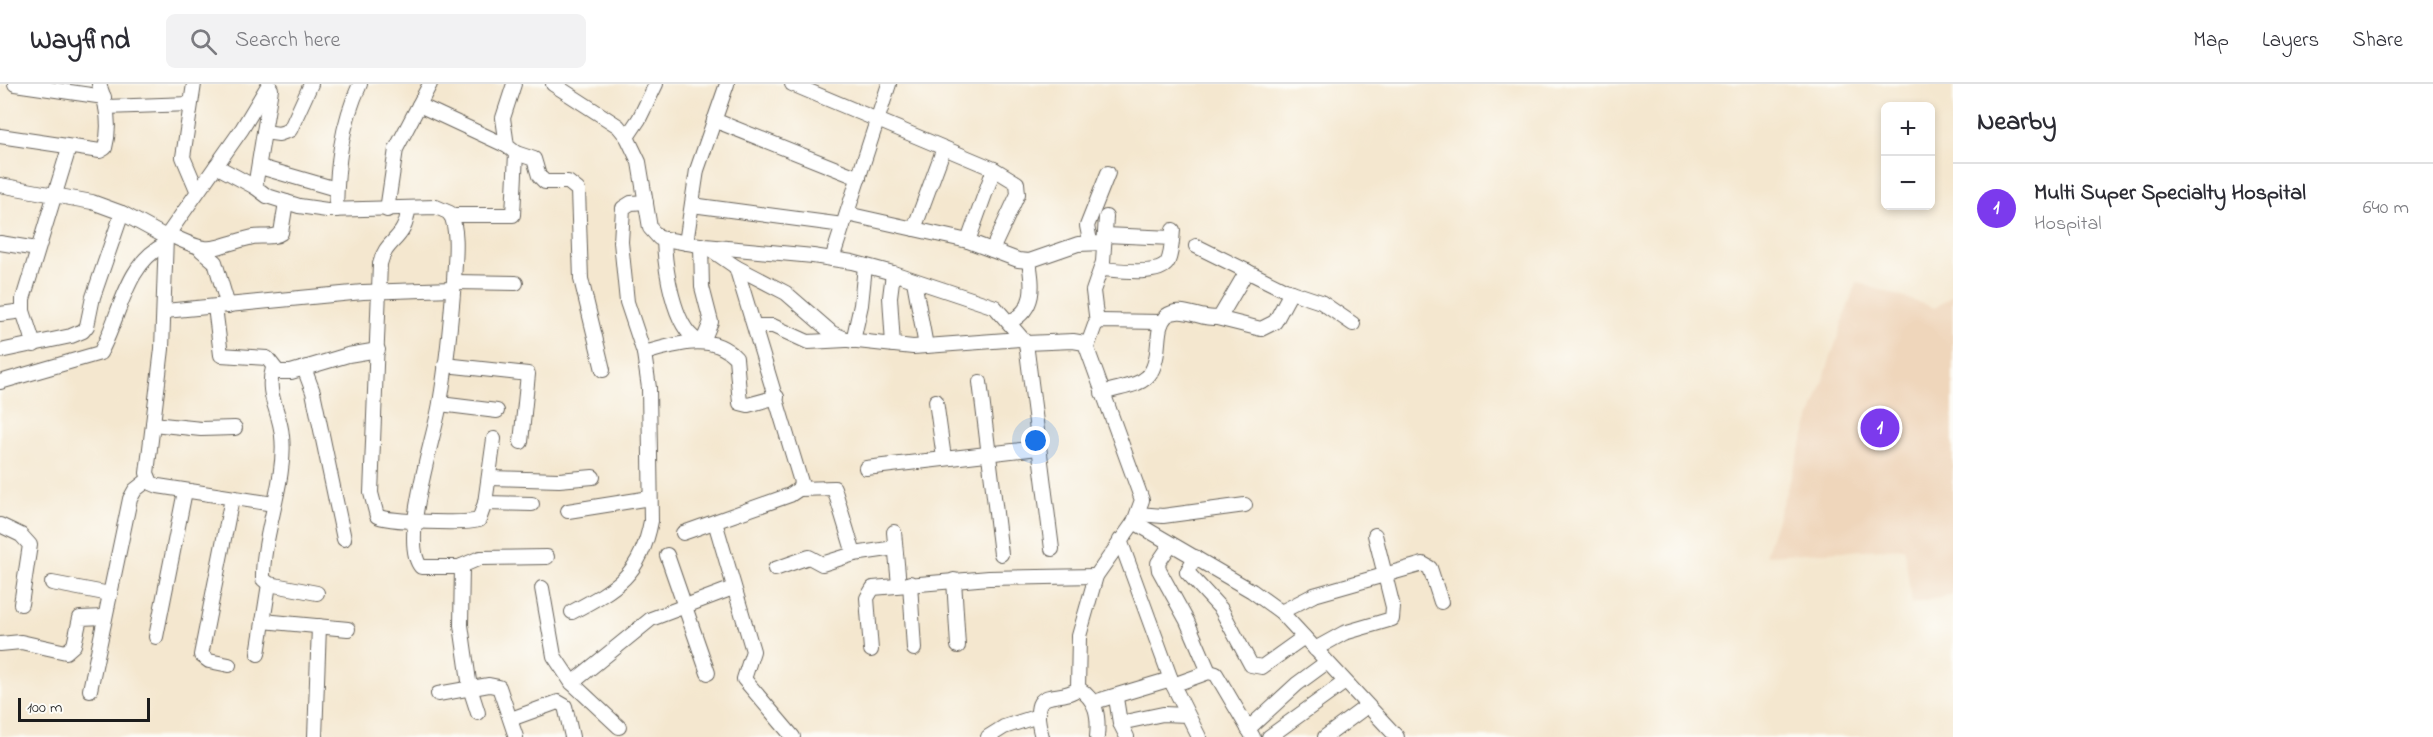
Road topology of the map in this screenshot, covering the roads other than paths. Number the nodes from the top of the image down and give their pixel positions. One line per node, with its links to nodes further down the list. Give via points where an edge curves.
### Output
1 (15, 84): 14 (street)
2 (194, 84): 16 (street)
3 (271, 84): 20 (street); 26 (street)
4 (311, 84): 20 (street, via 290,130 279,134)
5 (360, 84): 33 (street, via 341,137)
6 (430, 84): 17 (street)
7 (514, 84): 25 (street, via 503,118)
8 (554, 84): 15 (street)
9 (580, 84): 15 (street)
10 (656, 84): 22 (street)
11 (727, 84): 18 (street)
12 (792, 84): 19 (street)
13 (889, 84): 19 (street)
14 (103, 96): 16 (street); 23 (street, via 108,133 105,148 94,152)
15 (574, 98): 22 (street, via 618,126)
16 (190, 104): 34 (street, via 183,157)
17 (419, 105): 25 (street); 41 (street, via 396,148)
18 (714, 120): 30 (street); 38 (street, via 697,170)
19 (878, 120): 24 (street); 30 (street)
20 (264, 132): 27 (street)
21 (0, 136): 23 (street)
22 (627, 137): 37 (street, via 639,162)
23 (69, 148): 35 (street)
24 (944, 148): 28 (street); 46 (street)
25 (512, 150): 43 (street, via 513,215); 92 (street, via 534,159 545,182 568,182 578,190 581,279)
26 (216, 166): 32 (street); 34 (street)
27 (260, 167): 32 (street); 33 (street)
28 (994, 169): 50 (street); 56 (street, via 1019,188)
29 (1108, 173): 49 (street, via 1087,234)
30 (859, 178): 45 (street)
31 (0, 185): 35 (street)
32 (255, 186): 36 (street, via 267,196)
33 (336, 189): 40 (street)
34 (197, 190): 47 (street)
35 (54, 193): 42 (street); 54 (street)
36 (286, 202): 40 (street); 55 (street, via 278,236 255,237)
37 (646, 202): 48 (street, via 652,233); 88 (street, via 623,208 621,225 627,302)
38 (692, 205): 45 (street); 52 (street)
39 (408, 209): 41 (street); 43 (street, via 436,207); 67 (street, via 406,228 382,257)
40 (336, 210): 41 (street)
41 (387, 210)
42 (122, 213): 47 (street); 82 (street, via 87,326 71,336)
43 (450, 215): 66 (street, via 454,228)
44 (1106, 217): 49 (street)
45 (845, 219): 46 (street); 57 (street)
46 (914, 229): 50 (street)
47 (166, 239): 55 (street); 71 (street); 93 (street, via 138,268 100,353)
48 (664, 240): 52 (street); 80 (street, via 667,280 684,329)
49 (1100, 240): 58 (street); 61 (street); 61 (street, via 1172,234 1168,261 1162,267 1147,271)
50 (968, 242): 56 (street)
51 (0, 243): 54 (street)
52 (697, 245): 57 (street); 60 (street); 80 (street, via 711,322)
53 (1196, 246): 62 (street)
54 (37, 249): 70 (street)
55 (201, 250): 69 (street, via 214,262)
56 (992, 250): 58 (street)
57 (832, 259): 59 (street)
58 (1029, 261): 74 (street, via 1032,296 1024,314)
59 (865, 266): 63 (street); 79 (street, via 861,305)
60 (736, 267): 78 (street); 79 (street, via 786,293 832,333)
61 (1102, 269): 76 (street, via 1093,291)
62 (1247, 271): 68 (street); 73 (street, via 1224,313)
63 (893, 273): 64 (street); 83 (street)
64 (914, 281): 74 (street, via 988,304); 84 (street)
65 (516, 283): 66 (street)
66 (453, 285): 67 (street); 89 (street)
67 (380, 291): 69 (street); 86 (street)
68 (1291, 292): 73 (street, via 1275,322 1261,330); 77 (street, via 1321,302)
69 (222, 307): 71 (street); 90 (street, via 221,355 267,358)
70 (23, 311): 72 (street); 82 (street)
71 (165, 311): 100 (street)
72 (0, 314)
73 (1217, 318): 75 (street, via 1178,312 1170,313)
74 (1010, 322): 81 (street)
75 (1161, 322): 76 (street); 95 (street, via 1157,362 1151,375)
76 (1097, 323): 85 (street)
77 (1353, 324)
78 (756, 326): 79 (street, via 773,326 808,342); 96 (street)
79 (850, 340): 83 (street)
80 (700, 341): 88 (street); 96 (street, via 736,358 740,402 748,405)
81 (1023, 341): 84 (street); 85 (street, via 1080,341); 104 (street)
82 (34, 345): 87 (street)
83 (893, 345): 84 (street)
84 (926, 346)
85 (1087, 347): 95 (street)
86 (378, 350): 91 (street); 121 (street, via 374,509 382,520)
87 (0, 351)
88 (644, 353): 114 (street, via 649,388)
89 (445, 365): 98 (street); 103 (street, via 528,374)
90 (273, 368): 91 (street, via 285,373); 116 (street, via 269,384 282,436)
91 (304, 368): 127 (street, via 313,392)
92 (603, 370)
93 (0, 382)
94 (980, 382): 105 (street)
95 (1102, 393): 120 (street, via 1140,493)
96 (777, 397): 111 (street, via 800,474)
97 (936, 401): 106 (street)
98 (440, 404): 99 (street); 121 (street)
99 (497, 411)
100 (153, 424): 101 (street); 110 (street)
101 (235, 428)
102 (494, 439): 109 (street)
103 (521, 442)
104 (1038, 448): 105 (street); 131 (street)
105 (987, 453): 106 (street); 133 (street)
106 (944, 458): 107 (street)
107 (866, 468)
108 (593, 477): 109 (street)
109 (489, 478): 115 (street)
110 (149, 479): 112 (street, via 158,486); 148 (street, via 135,490 130,500)
111 (799, 489): 122 (street); 132 (street, via 834,488)
112 (185, 490): 113 (street); 158 (street)
113 (232, 498): 116 (street); 167 (street, via 201,651 205,659)
114 (650, 498): 119 (street); 152 (street, via 647,542 630,574 610,591)
115 (485, 503): 117 (street); 121 (street, via 483,516 472,522)
116 (274, 504): 143 (street, via 263,575)
117 (532, 504)
118 (1245, 505): 120 (street)
119 (568, 511)
120 (1136, 518): 128 (street); 129 (street)
121 (414, 520): 137 (street, via 415,553 421,567)
122 (715, 522): 125 (street); 146 (street)
123 (0, 525): 150 (street, via 21,535 30,545)
124 (894, 532): 130 (street)
125 (683, 533)
126 (1375, 535): 139 (street)
127 (344, 539)
128 (1120, 540): 140 (street); 170 (street)
129 (1171, 544): 136 (street); 168 (street, via 1158,563 1159,570)
130 (895, 549): 132 (street); 144 (street)
131 (1052, 549)
132 (854, 554): 138 (street, via 822,564 809,557)
133 (1001, 554)
134 (667, 555): 151 (street)
135 (548, 557): 137 (street, via 480,558)
136 (1195, 557): 153 (street); 159 (street, via 1187,572 1221,609 1251,665 1262,668)
137 (462, 566): 173 (street, via 461,625)
138 (775, 569)
139 (1384, 575): 149 (street, via 1426,565); 153 (street, via 1314,595); 164 (street, via 1393,607 1392,619 1344,633)
140 (1096, 576): 141 (street); 174 (street, via 1081,628)
141 (954, 580): 144 (street); 161 (street)
142 (51, 583): 148 (street)
143 (268, 584): 147 (street); 155 (street)
144 (905, 584): 162 (street); 163 (street, via 873,588 867,593)
145 (542, 588): 172 (street, via 551,647)
146 (733, 588): 151 (street); 191 (street, via 753,651 744,680)
147 (317, 593)
148 (110, 594): 154 (street)
149 (1441, 602)
150 (21, 604)
151 (684, 606): 169 (street); 172 (street, via 636,629)
152 (572, 612)
153 (1281, 612): 159 (street)
154 (105, 617): 160 (street, via 81,618 74,645 66,651 21,642); 175 (street)
155 (263, 621): 156 (street); 165 (street)
156 (319, 626): 157 (street); 188 (street)
157 (348, 629)
158 (156, 637)
159 (1304, 637): 164 (street)
160 (0, 644)
161 (958, 646)
162 (914, 649)
163 (871, 650)
164 (1315, 650): 166 (street)
165 (258, 654)
166 (1327, 662): 171 (street); 186 (street, via 1297,684)
167 (229, 665)
168 (1209, 672): 170 (street); 186 (street, via 1219,677)
169 (708, 673)
170 (1172, 682): 177 (street); 181 (street)
171 (1345, 682): 179 (street); 197 (street)
172 (572, 683): 185 (street)
173 (470, 688): 176 (street); 180 (street); 183 (street, via 499,687)
174 (1078, 688): 178 (street); 182 (street, via 1071,693 1048,696 1039,706)
175 (90, 690)
176 (438, 694)
177 (1116, 698): 178 (street); 184 (street)
178 (1094, 702): 194 (street)
179 (1367, 706): 187 (street); 198 (street)
180 (478, 713)
181 (1187, 715): 184 (street, via 1163,714); 196 (street)
182 (1038, 716): 192 (street, via 1004,727); 193 (street)
183 (511, 719): 189 (street); 190 (street, via 558,702 565,706)
184 (1120, 723): 195 (street)
185 (619, 727)
186 (1251, 733)
187 (1390, 735)
188 (315, 737)
189 (516, 737)
190 (572, 737)
191 (793, 737)
192 (988, 737)
193 (1042, 737)
194 (1097, 737)
195 (1127, 737)
196 (1198, 737)
197 (1269, 737)
198 (1325, 737)

